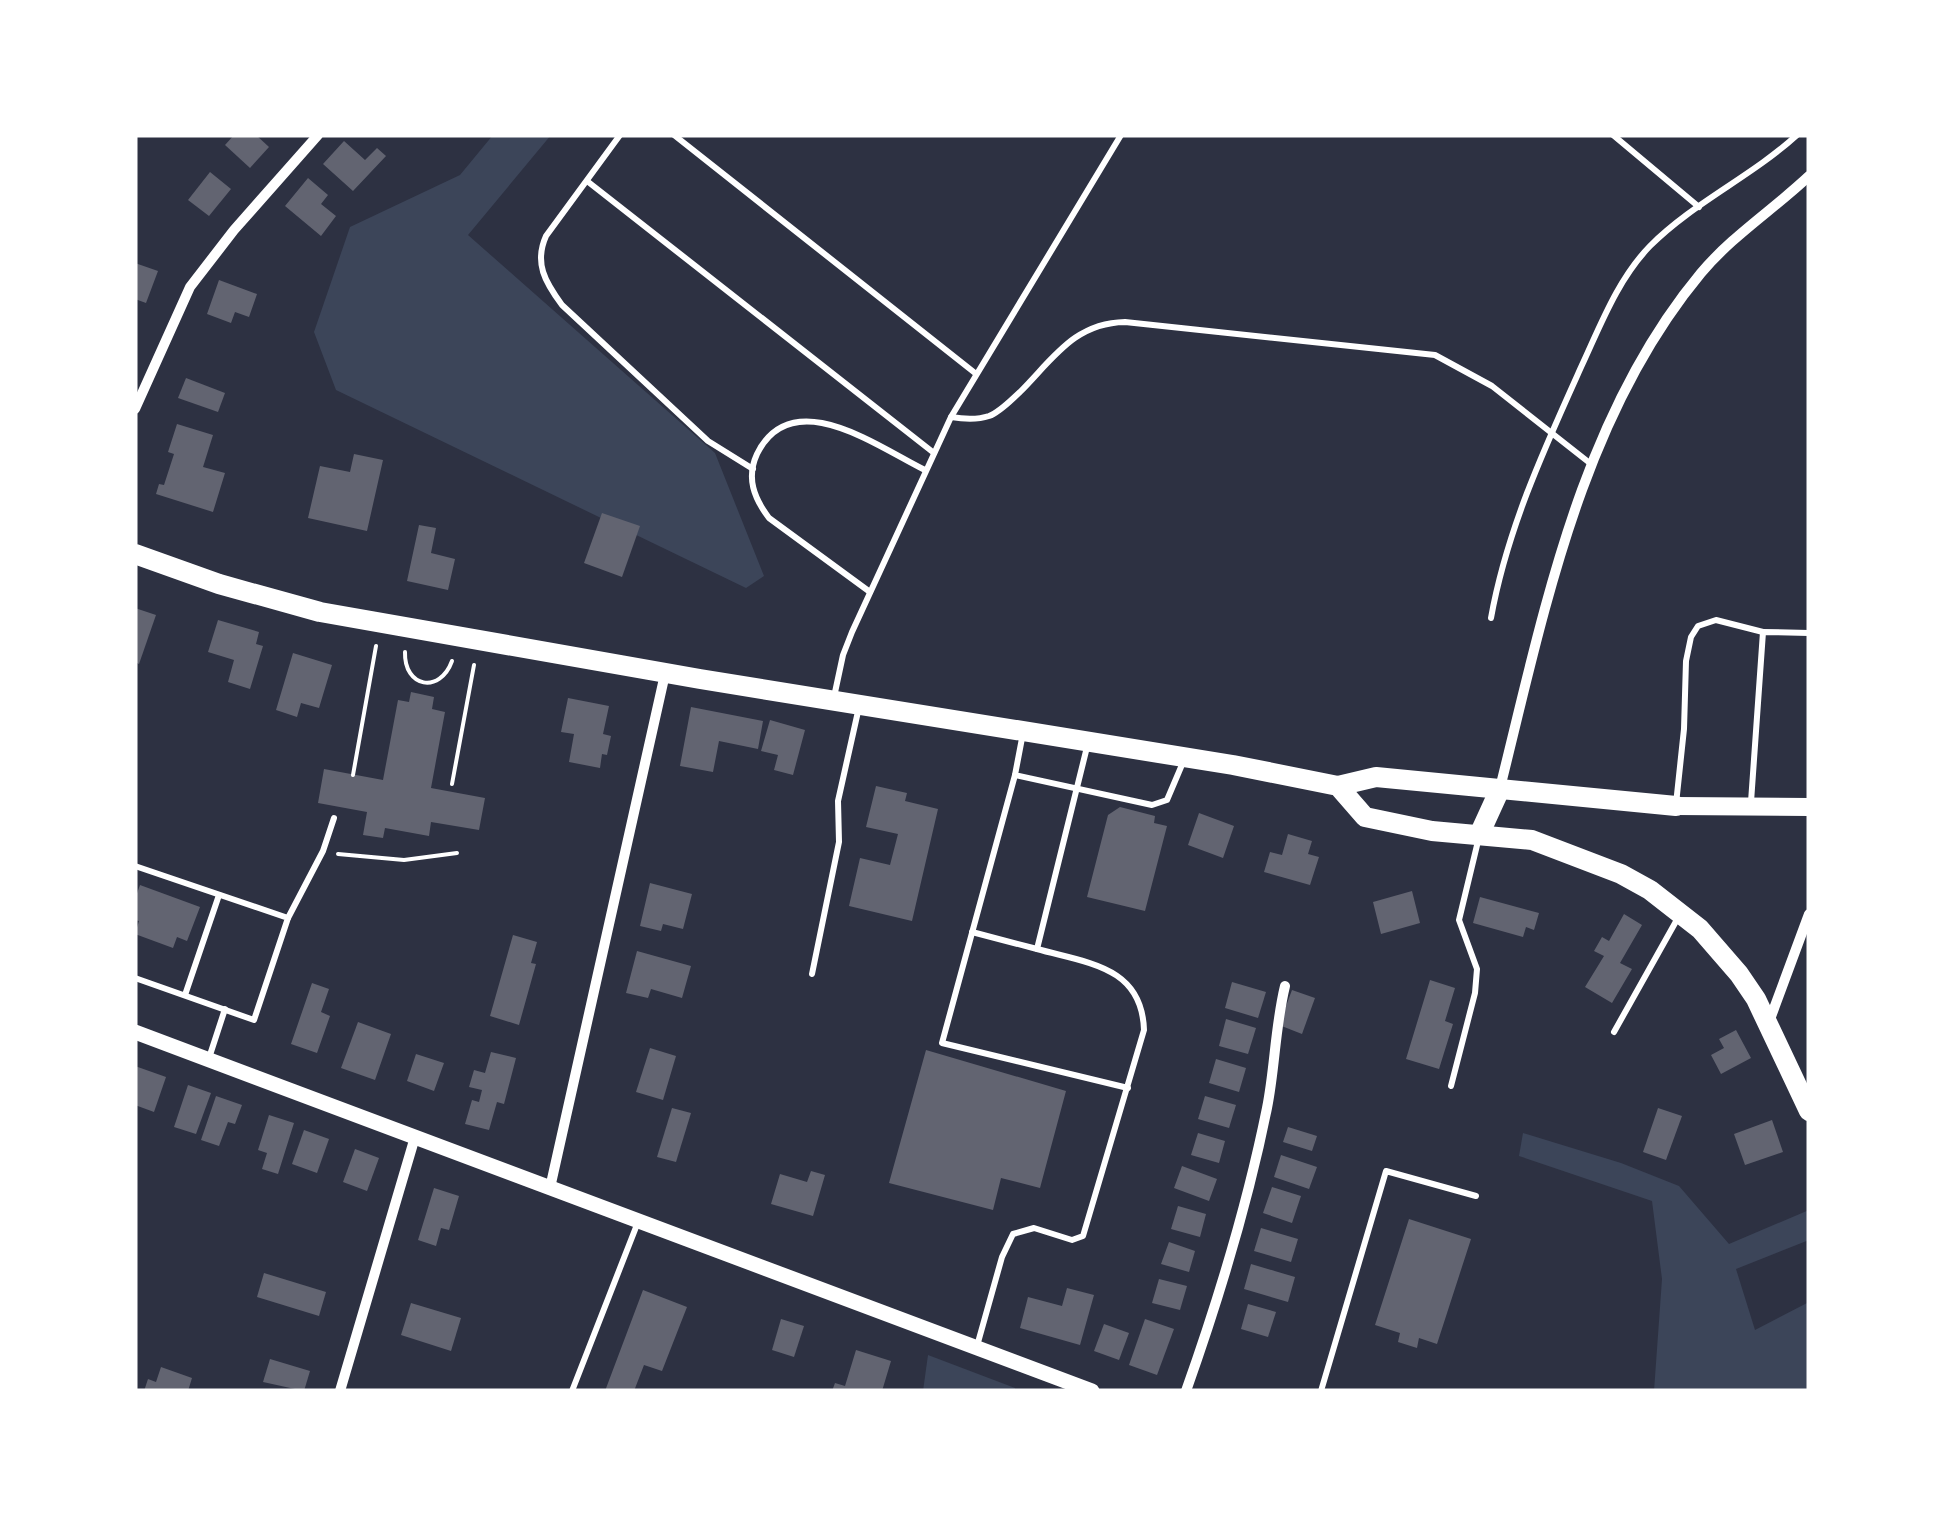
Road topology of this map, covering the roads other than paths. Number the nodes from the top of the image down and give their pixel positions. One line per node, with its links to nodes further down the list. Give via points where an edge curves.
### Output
1 (318, 135): 11 (street, via 190,287)
2 (620, 135): 8 (lane)
3 (674, 135): 10 (lane)
4 (1120, 135): 10 (lane)
5 (1613, 135): 9 (lane)
6 (1797, 135): 9 (lane)
7 (1809, 176): 15 (street, via 1726,248 1677,305)
8 (587, 181): 14 (lane); 16 (lane, via 540,249 547,284 708,441)
9 (1699, 207): 13 (lane, via 1658,238 1618,289)
10 (975, 373): 12 (lane)
11 (135, 408)
12 (951, 417): 13 (lane, via 991,416 1080,333 1103,322 1125,322 1435,355 1492,386); 14 (lane)
13 (1552, 433): 15 (lane); 20 (lane, via 1510,540)
14 (934, 453): 17 (lane)
15 (1592, 464): 32 (street, via 1558,562)
16 (753, 470): 17 (lane, via 783,425 812,420); 19 (lane, via 751,484 769,518)
17 (926, 470): 19 (lane)
18 (135, 554): 23 (main road, via 320,612)
19 (870, 592): 24 (lane, via 843,655)
20 (1491, 618)
21 (1763, 632): 22 (lane); 33 (lane, via 1716,620 1698,626 1691,637); 35 (lane)
22 (1809, 633)
23 (665, 672): 24 (main road); 58 (street)
24 (834, 701): 25 (main road)
25 (859, 706): 26 (main road); 45 (lane)
26 (1024, 732): 27 (main road); 29 (lane)
27 (1088, 742): 28 (main road); 31 (lane)
28 (1185, 758): 30 (main road); 31 (lane, via 1167,800 1152,805)
29 (1015, 774): 31 (lane); 43 (lane)
30 (1338, 786): 32 (main road, via 1376,777); 37 (main road, via 1365,817)
31 (1076, 788): 44 (lane)
32 (1500, 789): 33 (main road); 37 (main road)
33 (1676, 806): 35 (main road)
34 (1809, 807): 35 (main road)
35 (1750, 808)
36 (334, 818): 42 (lane)
37 (1480, 836): 40 (main road, via 1532,840 1590,861); 54 (lane, via 1458,920 1477,969 1475,993)
38 (135, 866): 39 (lane)
39 (219, 895): 42 (lane); 48 (lane)
40 (1681, 912): 50 (main road, via 1739,974); 52 (lane)
41 (1809, 914): 50 (street)
42 (288, 918): 49 (lane, via 254,1020)
43 (972, 932): 44 (lane); 55 (lane, via 942,1042)
44 (1037, 949): 55 (lane, via 1096,966 1135,992 1144,1030)
45 (812, 974)
46 (135, 978): 48 (lane)
47 (1285, 986): 65 (street, via 1264,1121)
48 (185, 995): 49 (lane)
49 (225, 1010): 53 (lane)
50 (1769, 1023): 56 (main road)
51 (135, 1032): 53 (street)
52 (1614, 1032)
53 (208, 1060): 57 (street)
54 (1451, 1086)
55 (1128, 1088): 61 (lane, via 1083,1236 1072,1240 1034,1228 1014,1234)
56 (1809, 1111)
57 (415, 1137): 58 (street); 62 (street)
58 (550, 1188): 60 (street)
59 (1476, 1196): 66 (lane, via 1386,1171)
60 (638, 1221): 61 (street); 63 (lane)
61 (976, 1347): 64 (street)
62 (340, 1391)
63 (572, 1391)
64 (1092, 1391)
65 (1186, 1391)
66 (1321, 1391)

